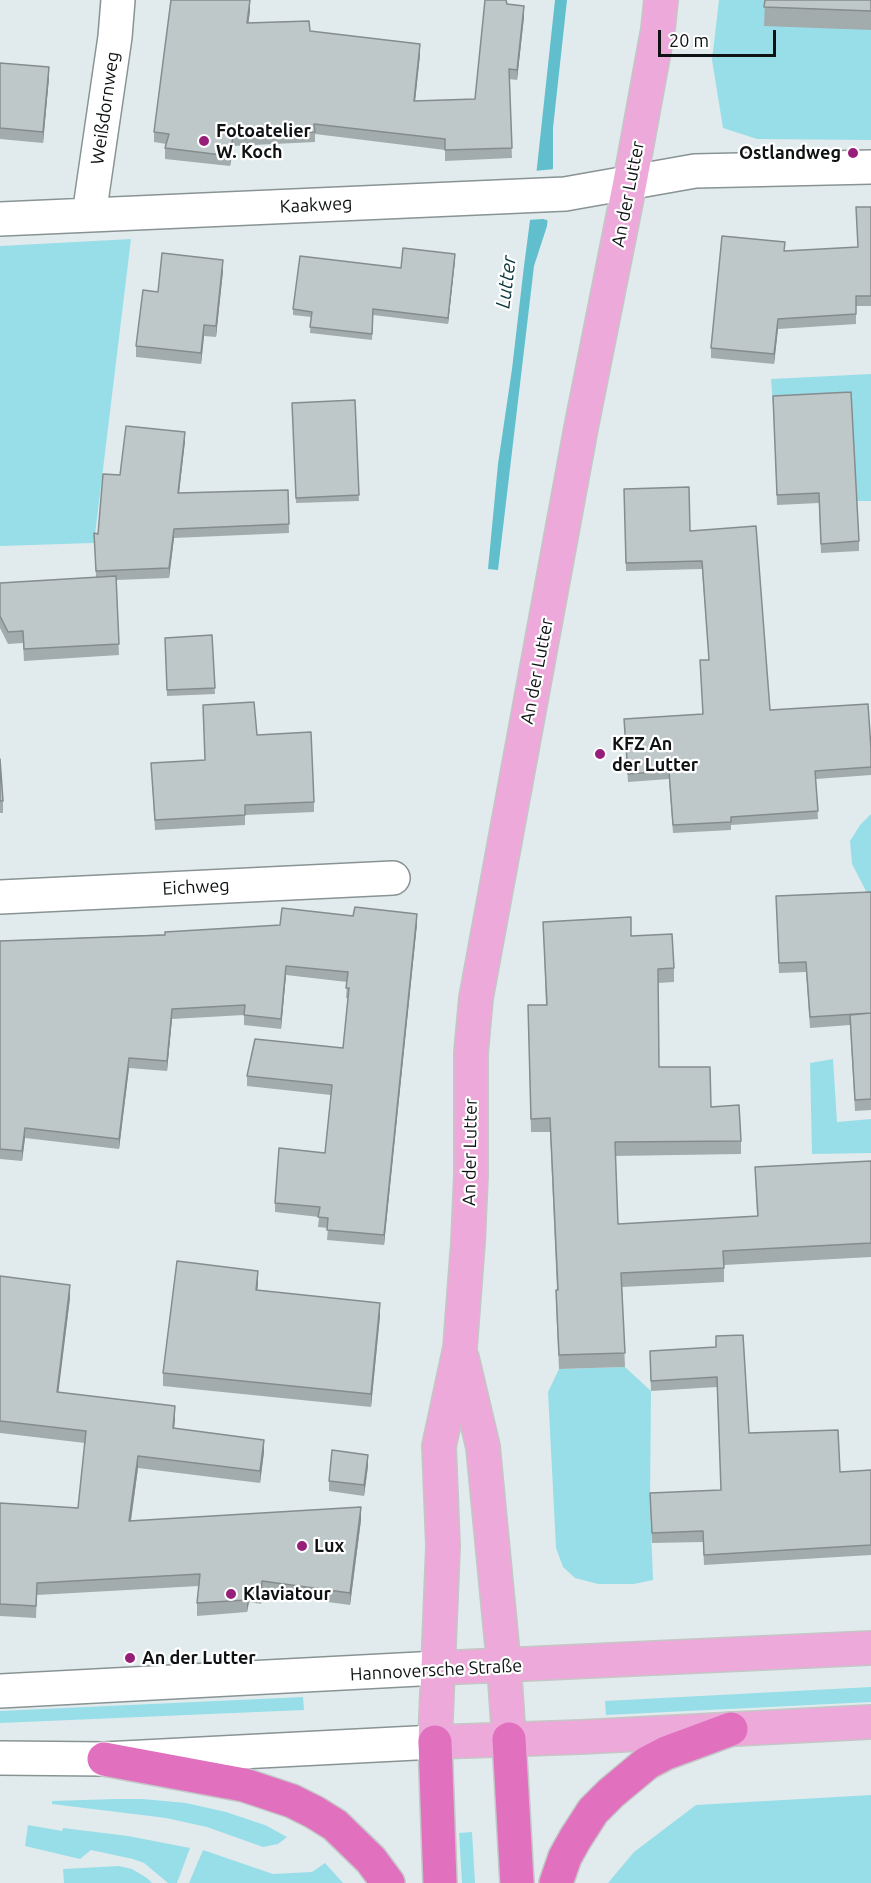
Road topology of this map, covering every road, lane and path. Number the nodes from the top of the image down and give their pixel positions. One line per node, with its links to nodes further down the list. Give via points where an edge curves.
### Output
1 (118, 0): 5 (street, Weißdornweg)
2 (661, 0): 4 (main road, An der Lutter)
3 (871, 167): 4 (street, Kaakweg, via 695,171)
4 (630, 182): 5 (street, Kaakweg, via 565,194); 9 (main road, An der Lutter, via 476,998 471,1053 468,1242)
5 (90, 215): 6 (street, Kaakweg)
6 (0, 219)
7 (393, 878): 8 (street, Eichweg)
8 (0, 897)
9 (460, 1348): 11 (main road, An der Lutter, via 483,1447); 12 (main road, An der Lutter, via 439,1446 443,1546)
10 (871, 1648): 11 (main road, Hannoversche Straße)
11 (504, 1666): 12 (main road, Hannoversche Straße); 16 (main road, An der Lutter)
12 (438, 1668): 13 (street, Hannoversche Straße); 17 (main road, An der Lutter)
13 (0, 1691)
14 (871, 1722): 15 (main road)
15 (732, 1729): 16 (main road); 23 (highway, via 647,1763 611,1793 593,1811 575,1839)
16 (509, 1740): 17 (main road); 22 (highway)
17 (435, 1742): 19 (street); 21 (highway)
18 (0, 1758): 19 (street)
19 (104, 1759): 20 (highway, via 244,1785 292,1801 335,1825)
20 (388, 1883)
21 (440, 1883)
22 (517, 1883)
23 (556, 1883)

